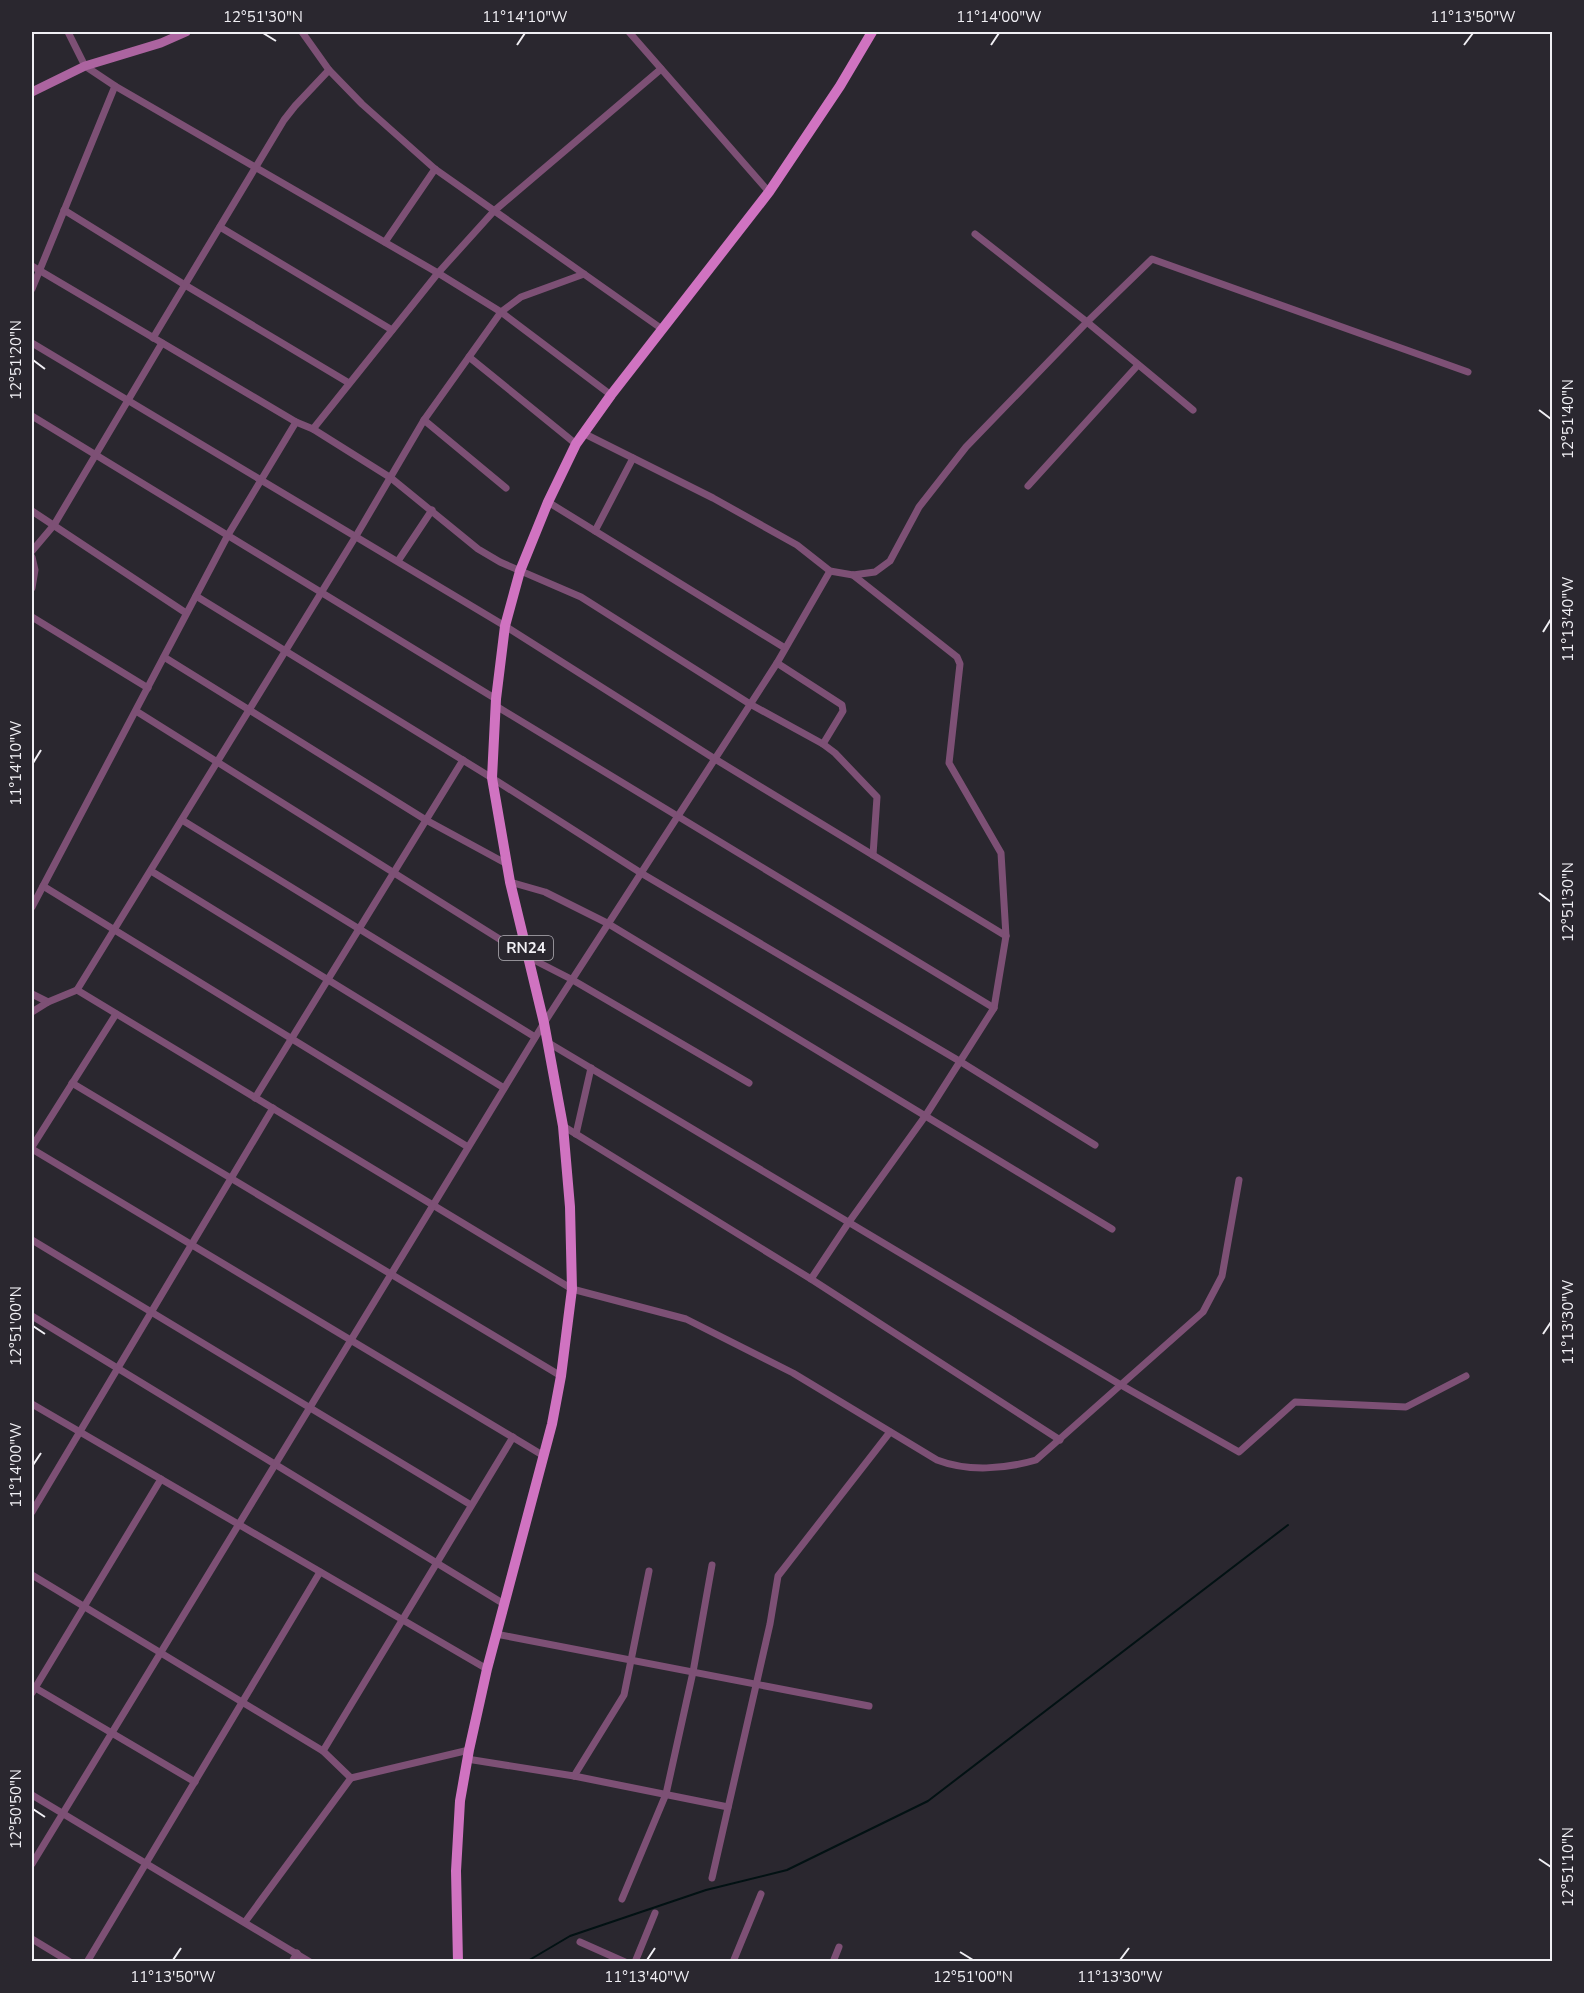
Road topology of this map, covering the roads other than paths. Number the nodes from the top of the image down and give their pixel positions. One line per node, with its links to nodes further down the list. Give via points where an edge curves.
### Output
1 (68, 32): 6 (street)
2 (186, 32): 6 (main road)
3 (302, 32): 8 (street)
4 (629, 32): 7 (street)
5 (872, 32): 13 (main road, RN24)
6 (85, 66): 9 (street); 10 (main road)
7 (661, 69): 13 (street); 15 (street)
8 (329, 70): 11 (street, via 295,106); 12 (street)
9 (115, 86): 11 (street); 14 (street)
10 (32, 92)
11 (256, 167): 16 (street); 18 (street)
12 (435, 169): 15 (street); 18 (street)
13 (769, 192): 27 (main road, RN24)
14 (64, 210): 20 (street); 23 (street)
15 (494, 211): 21 (street); 22 (street)
16 (220, 227): 23 (street); 28 (street)
17 (975, 234): 26 (street)
18 (385, 242): 21 (street)
19 (32, 266): 20 (street)
20 (39, 270): 24 (street); 29 (street)
21 (438, 273): 25 (street); 28 (street)
22 (584, 274): 25 (street, via 521,297); 27 (street)
23 (185, 285): 29 (street); 35 (street)
24 (32, 288)
25 (501, 312): 32 (street); 36 (street)
26 (1087, 322): 33 (street); 34 (street, via 1152,259); 63 (street, via 966,447 919,507 890,561 875,572)
27 (662, 329): 36 (main road, RN24)
28 (392, 330): 35 (street)
29 (153, 338): 30 (street)
30 (162, 343): 37 (street); 41 (street)
31 (32, 344): 37 (street)
32 (469, 357): 40 (street); 44 (street)
33 (1138, 365): 38 (street); 49 (street)
34 (1468, 372)
35 (349, 383): 42 (street)
36 (611, 395): 43 (main road, RN24)
37 (127, 400): 45 (street); 48 (street)
38 (1193, 410)
39 (32, 416): 45 (street)
40 (424, 420): 47 (street); 50 (street)
41 (296, 422): 42 (street); 48 (street)
42 (313, 429): 47 (street)
43 (583, 433): 44 (main road, RN24); 46 (street)
44 (576, 444): 51 (main road, RN24)
45 (94, 456): 54 (street); 56 (street)
46 (633, 458): 55 (street); 62 (street, via 797,545)
47 (390, 478): 52 (street); 57 (street)
48 (261, 480): 56 (street); 57 (street)
49 (1028, 486)
50 (506, 488)
51 (548, 502): 55 (street); 61 (main road, RN24)
52 (432, 510): 60 (street); 61 (street, via 478,549)
53 (32, 511): 54 (street)
54 (54, 525): 58 (street); 67 (street)
55 (595, 531): 70 (street)
56 (228, 535): 65 (street); 66 (street)
57 (356, 536): 60 (street); 65 (street)
58 (32, 551)
59 (32, 557): 64 (street)
60 (398, 561): 69 (street)
61 (520, 571): 69 (main road, RN24); 76 (street, via 581,597)
62 (830, 571): 63 (street); 70 (street)
63 (853, 575): 98 (street, via 957,657 960,664 949,763 1001,853)
64 (32, 588)
65 (322, 592): 71 (street); 75 (street)
66 (196, 596): 67 (street); 71 (street)
67 (186, 613): 72 (street)
68 (32, 617): 74 (street)
69 (505, 626): 75 (main road, RN24); 80 (street)
70 (785, 648): 73 (street)
71 (285, 651): 77 (street); 81 (street)
72 (164, 657): 74 (street); 77 (street)
73 (777, 663): 76 (street); 79 (street, via 843,705)
74 (148, 688): 78 (street)
75 (496, 702): 83 (main road, RN24); 84 (street)
76 (750, 704): 79 (street); 80 (street)
77 (250, 710): 82 (street); 86 (street)
78 (136, 711): 82 (street); 93 (street)
79 (823, 744): 87 (street, via 877,797)
80 (716, 759): 84 (street); 87 (street)
81 (463, 760): 83 (street); 86 (street)
82 (217, 762): 85 (street); 90 (street)
83 (492, 778): 88 (main road, RN24); 91 (street)
84 (679, 816): 91 (street); 105 (street)
85 (182, 820): 89 (street); 96 (street)
86 (426, 820): 88 (street); 90 (street)
87 (873, 855): 98 (street)
88 (507, 864): 92 (main road, RN24)
89 (151, 871): 97 (street); 101 (street)
90 (394, 873): 96 (street); 99 (street)
91 (641, 873): 95 (street); 112 (street)
92 (510, 882): 95 (street, via 545,892); 99 (main road, RN24)
93 (43, 886): 94 (street); 97 (street)
94 (32, 907)
95 (607, 923): 100 (street); 119 (street)
96 (359, 929): 101 (street); 109 (street)
97 (114, 930): 102 (street); 110 (street)
98 (1006, 936): 105 (street)
99 (528, 957): 100 (street); 108 (main road, RN24)
100 (571, 979): 108 (street); 115 (street)
101 (328, 980): 110 (street); 116 (street)
102 (77, 990): 104 (street); 107 (street)
103 (32, 994): 104 (street)
104 (48, 1002): 106 (street)
105 (994, 1008): 112 (street)
106 (32, 1012)
107 (116, 1014): 114 (street); 117 (street)
108 (544, 1023): 109 (street); 111 (main road, RN24)
109 (536, 1037): 116 (street)
110 (292, 1039): 117 (street); 123 (street)
111 (547, 1042): 113 (street); 120 (main road, RN24)
112 (961, 1062): 119 (street); 122 (street)
113 (591, 1068): 121 (street); 128 (street)
114 (72, 1083): 124 (street); 125 (street)
115 (749, 1083)
116 (504, 1088): 123 (street)
117 (255, 1098): 118 (street)
118 (273, 1108): 125 (street); 127 (street)
119 (926, 1115): 128 (street); 129 (street)
120 (563, 1126): 121 (street); 134 (main road, RN24)
121 (576, 1134): 133 (street)
122 (1095, 1145)
123 (468, 1147): 127 (street)
124 (32, 1148): 131 (street)
125 (231, 1178): 131 (street); 132 (street)
126 (1239, 1180): 141 (street, via 1222,1276 1203,1312)
127 (433, 1205): 132 (street); 134 (street)
128 (849, 1222): 133 (street); 141 (street)
129 (1112, 1229)
130 (32, 1240): 135 (street)
131 (192, 1245): 135 (street); 137 (street)
132 (391, 1274): 137 (street); 139 (street)
133 (811, 1279): 147 (street)
134 (572, 1289): 139 (main road, RN24); 145 (street, via 686,1319 793,1373)
135 (151, 1312): 138 (street); 143 (street)
136 (32, 1316): 138 (street)
137 (351, 1340): 143 (street); 146 (street)
138 (117, 1369): 144 (street); 149 (street)
139 (561, 1376): 148 (main road, RN24)
140 (1466, 1376): 141 (street, via 1406,1407 1294,1402 1239,1452)
141 (1121, 1385): 147 (street)
142 (32, 1404): 144 (street)
143 (309, 1408): 149 (street); 151 (street)
144 (80, 1432): 150 (street); 152 (street)
145 (890, 1432): 147 (street, via 954,1467 1011,1467 1036,1460); 167 (street, via 778,1576)
146 (513, 1437): 148 (street); 151 (street)
147 (1059, 1440)
148 (544, 1456): 159 (main road, RN24)
149 (275, 1465): 153 (street); 154 (street)
150 (161, 1479): 153 (street); 160 (street)
151 (471, 1505): 154 (street)
152 (32, 1512)
153 (238, 1524): 157 (street); 163 (street)
154 (436, 1563): 159 (street); 161 (street)
155 (712, 1565): 166 (street)
156 (649, 1571): 164 (street)
157 (320, 1572): 161 (street); 169 (street)
158 (32, 1575): 160 (street)
159 (504, 1604): 162 (main road, RN24)
160 (84, 1606): 163 (street); 168 (street)
161 (402, 1620): 165 (street); 172 (street)
162 (496, 1634): 164 (street); 165 (main road, RN24)
163 (160, 1653): 169 (street); 171 (street)
164 (631, 1660): 166 (street); 174 (street, via 624,1695)
165 (486, 1670): 173 (main road, RN24)
166 (693, 1672): 167 (street); 177 (street)
167 (756, 1684): 170 (street); 179 (street)
168 (32, 1689): 171 (street)
169 (243, 1702): 172 (street); 176 (street)
170 (869, 1706)
171 (111, 1733): 176 (street); 180 (street)
172 (322, 1751): 175 (street)
173 (468, 1754): 174 (street); 175 (street); 196 (main road, RN24, via 460,1802 456,1871)
174 (573, 1776): 177 (street)
175 (351, 1778): 187 (street)
176 (195, 1782): 181 (street)
177 (666, 1794): 179 (street); 185 (street)
178 (32, 1795): 180 (street)
179 (728, 1807): 183 (street)
180 (62, 1814): 181 (street); 182 (street)
181 (146, 1863): 187 (street); 193 (street)
182 (32, 1864)
183 (712, 1878)
184 (761, 1894): 199 (street)
185 (622, 1899)
186 (655, 1913): 198 (street)
187 (245, 1922): 191 (street)
188 (32, 1939): 192 (street)
189 (579, 1942): 197 (street)
190 (839, 1947): 200 (street)
191 (297, 1953): 194 (street); 195 (street)
192 (70, 1962)
193 (87, 1962)
194 (292, 1962)
195 (310, 1962)
196 (458, 1962)
197 (625, 1962)
198 (635, 1962)
199 (733, 1962)
200 (833, 1962)

